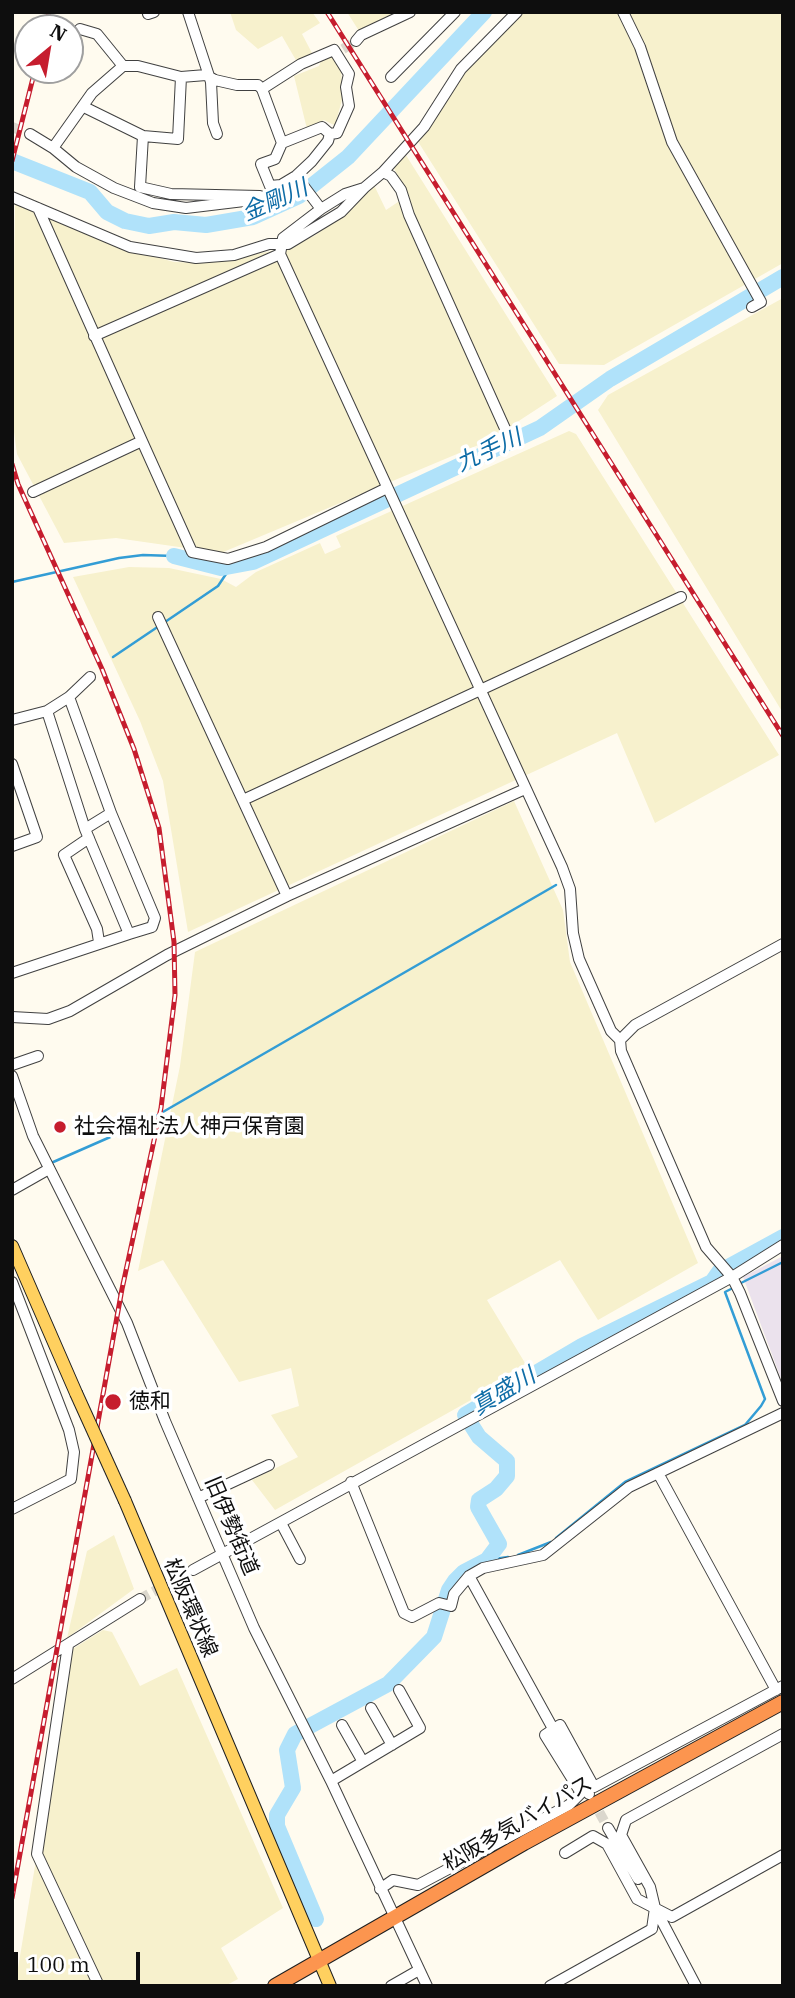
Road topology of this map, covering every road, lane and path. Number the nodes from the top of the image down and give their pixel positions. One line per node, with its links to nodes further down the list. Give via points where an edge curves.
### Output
1 (188, 12): 9 (street)
2 (410, 12): 7 (street, via 361,34)
3 (456, 12): 11 (street)
4 (517, 12): 20 (street, via 461,69 424,127)
5 (623, 12): 29 (street, via 673,142 761,302)
6 (84, 30): 8 (street, via 97,34)
7 (356, 41)
8 (123, 66): 10 (street); 13 (street, via 92,93)
9 (206, 75): 10 (street); 12 (street); 15 (street, via 211,82)
10 (181, 77): 17 (street, via 178,139)
11 (391, 77)
12 (262, 89): 16 (street, via 301,64 338,49 349,74 349,106 337,133); 18 (street)
13 (84, 107): 17 (street); 19 (street)
14 (30, 134): 19 (street)
15 (217, 134)
16 (330, 134): 18 (street, via 322,127); 21 (street)
17 (144, 135): 24 (street, via 140,187 171,194)
18 (282, 143): 22 (street, via 275,159 261,164)
19 (52, 148): 24 (street, via 104,183 153,203 210,208)
20 (383, 172): 23 (street); 31 (street, via 401,190)
21 (296, 176): 22 (street); 26 (street)
22 (270, 186): 24 (street)
23 (364, 188): 26 (street); 28 (street, via 341,212)
24 (260, 195)
25 (12, 197): 27 (street)
26 (319, 206): 28 (street)
27 (37, 208): 28 (street, via 130,247 165,255 209,257); 30 (street)
28 (280, 249): 30 (street); 33 (street)
29 (752, 307)
30 (94, 336): 32 (street)
31 (507, 433)
32 (142, 441): 33 (street, via 192,552 209,557 245,555); 34 (street)
33 (387, 488): 38 (street)
34 (33, 492)
35 (681, 597): 38 (street)
36 (158, 617): 44 (street)
37 (90, 677): 39 (street)
38 (479, 688): 43 (street); 44 (street)
39 (69, 697): 40 (street); 45 (street)
40 (47, 711): 41 (street); 46 (street)
41 (12, 720)
42 (12, 764): 47 (street, via 37,836)
43 (525, 789): 48 (street); 54 (street, via 570,889 579,959 611,1031)
44 (243, 800): 48 (street)
45 (111, 813): 46 (street); 49 (street, via 155,918 152,927)
46 (87, 833): 49 (street); 50 (street, via 64,855)
47 (12, 846)
48 (287, 896): 53 (street, via 167,955 70,1011 48,1019)
49 (129, 933): 50 (street)
50 (99, 942): 52 (street)
51 (783, 944): 54 (street, via 635,1025)
52 (12, 973)
53 (12, 1017)
54 (621, 1040): 63 (street, via 621,1051 706,1247)
55 (38, 1056): 56 (street)
56 (12, 1065)
57 (12, 1076): 58 (street, 旧伊勢街道)
58 (49, 1169): 59 (street); 69 (street, 旧伊勢街道, via 127,1323)
59 (12, 1190)
60 (783, 1245): 63 (street)
61 (12, 1246): 95 (main road, 松阪環状線, bridge)
62 (12, 1282): 70 (street, via 74,1452 71,1479)
63 (735, 1283): 64 (street); 68 (street)
64 (783, 1401)
65 (783, 1413): 67 (street)
66 (269, 1465): 69 (street)
67 (658, 1473): 75 (street, via 629,1487 543,1555 483,1568); 80 (street)
68 (351, 1482): 71 (street); 75 (street, via 404,1613 412,1617 439,1603 451,1606)
69 (198, 1498): 72 (street, 旧伊勢街道)
70 (12, 1509)
71 (281, 1523): 72 (street); 73 (street)
72 (224, 1556): 74 (street); 87 (street, 旧伊勢街道, via 254,1628)
73 (300, 1559)
74 (193, 1570)
75 (468, 1576): 83 (street)
76 (140, 1599): 77 (street)
77 (68, 1645): 78 (street); 97 (street, via 37,1854)
78 (12, 1679)
79 (398, 1690): 85 (street, via 420,1728)
80 (780, 1693): 83 (street, via 594,1787 560,1725); 94 (highway, 松阪多気バイパス)
81 (371, 1708): 85 (street)
82 (342, 1725): 86 (street)
83 (553, 1729): 88 (street); 92 (street, via 545,1735 581,1793 569,1805 418,1885 393,1880)
84 (783, 1734): 93 (street, via 626,1819 621,1835 650,1887)
85 (392, 1745): 86 (street)
86 (363, 1762): 87 (street)
87 (331, 1781): 92 (street, 旧伊勢街道)
88 (589, 1794)
89 (608, 1828): 93 (street)
90 (565, 1853): 93 (street, via 593,1836 607,1844 637,1899)
91 (783, 1855): 93 (street, via 671,1917)
92 (380, 1889): 94 (street, 旧伊勢街道)
93 (654, 1908): 102 (street, via 652,1929); 103 (street)
94 (394, 1920): 95 (highway, 松阪多気バイパス); 96 (street, 旧伊勢街道)
95 (319, 1961): 98 (highway, 松阪多気バイパス); 99 (main road, 松阪環状線)
96 (419, 1970): 100 (street); 101 (street, 旧伊勢街道)
97 (99, 1986)
98 (275, 1986)
99 (330, 1986)
100 (391, 1986)
101 (427, 1986)
102 (550, 1986)
103 (696, 1986)

